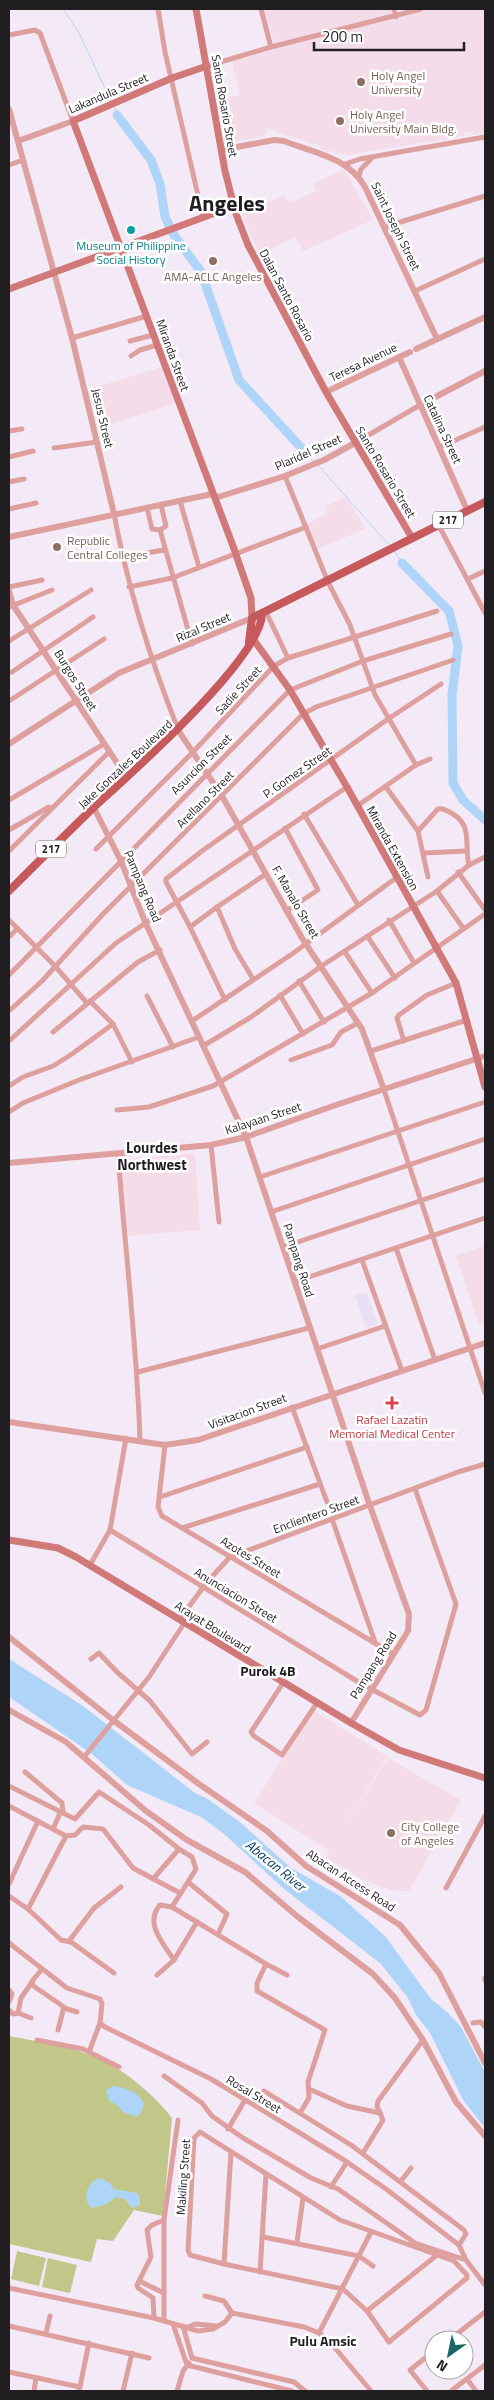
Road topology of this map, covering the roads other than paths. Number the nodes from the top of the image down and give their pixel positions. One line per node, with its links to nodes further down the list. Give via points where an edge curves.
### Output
1 (158, 9): 10 (street)
2 (196, 9): 9 (main road, Santo Rosario Street)
3 (261, 9): 8 (street)
4 (394, 9): 6 (street)
5 (421, 9): 6 (street)
6 (396, 17): 8 (street)
7 (9, 35): 12 (street, via 37,30)
8 (271, 47): 9 (street)
9 (207, 66): 10 (main road, Lakandula Street); 15 (main road, Santo Rosario Street)
10 (172, 78): 12 (main road, Lakandula Street); 23 (street)
11 (9, 109): 14 (street, Jesus Street)
12 (73, 121): 14 (street, Lakandula Street); 25 (main road, Miranda Street)
13 (485, 137): 16 (street)
14 (18, 141): 17 (street, Jesus Street)
15 (221, 150): 18 (street, Saint Joseph Street, via 274,140); 22 (main road, Santo Rosario Street)
16 (372, 158): 18 (street); 20 (street)
17 (23, 160): 19 (street); 27 (street, Jesus Street)
18 (345, 164): 20 (street, Saint Joseph Street)
19 (9, 165)
20 (358, 176): 24 (street, Saint Joseph Street)
21 (485, 196): 24 (street)
22 (234, 206): 23 (main road); 40 (main road, Dalan Santo Rosario, via 248,245)
23 (203, 217): 25 (main road)
24 (384, 227): 29 (street, Saint Joseph Street)
25 (122, 247): 27 (main road); 30 (main road, Miranda Street)
26 (485, 258): 29 (street)
27 (54, 272): 28 (main road); 33 (street, Jesus Street)
28 (9, 289)
29 (415, 291): 34 (street, Saint Joseph Street)
30 (147, 316): 32 (main road, Miranda Street); 33 (street)
31 (484, 319): 34 (street, Teresa Avenue)
32 (153, 335): 35 (street); 36 (main road, Miranda Street)
33 (72, 338): 45 (street, Jesus Street)
34 (437, 339): 38 (street, Teresa Avenue)
35 (130, 341)
36 (157, 345): 37 (street); 54 (main road, Miranda Street)
37 (131, 356)
38 (399, 357): 40 (street, Teresa Avenue); 41 (street, Catalina Street)
39 (485, 371): 41 (street, Plaridel Street)
40 (326, 392): 46 (main road, Santo Rosario Street)
41 (420, 406): 46 (street, Plaridel Street); 47 (street, Catalina Street)
42 (485, 427): 47 (street)
43 (22, 428): 44 (street)
44 (9, 431)
45 (97, 442): 48 (street); 62 (street, Jesus Street)
46 (355, 443): 51 (street, Plaridel Street); 67 (main road, Santo Rosario Street)
47 (440, 447): 61 (street, Catalina Street)
48 (54, 448)
49 (33, 451): 50 (street)
50 (9, 456)
51 (285, 476): 54 (street, Plaridel Street); 64 (street)
52 (24, 479): 53 (street)
53 (9, 482)
54 (214, 496): 55 (street, Plaridel Street); 69 (main road, Miranda Street)
55 (180, 501): 58 (street, Plaridel Street); 71 (street)
56 (485, 502): 61 (main road, 217)
57 (36, 503): 59 (street)
58 (161, 505): 60 (street, Plaridel Street); 65 (street, via 166,526)
59 (9, 508)
60 (147, 508): 62 (street, Plaridel Street); 65 (street, via 152,529)
61 (467, 510): 63 (main road, 217)
62 (114, 514): 66 (street, Plaridel Street); 70 (street, Jesus Street)
63 (438, 524): 67 (main road, 217); 74 (street)
64 (306, 527): 69 (street); 76 (street)
65 (160, 530): 68 (street)
66 (9, 537)
67 (412, 538): 76 (main road, Rizal Street / 217)
68 (164, 550): 70 (street); 73 (street)
69 (235, 553): 71 (street); 82 (main road, Miranda Street)
70 (122, 557): 78 (street, Jesus Street)
71 (199, 567): 73 (street)
72 (485, 571): 74 (street)
73 (172, 578): 78 (street); 95 (street)
74 (468, 579): 86 (street)
75 (42, 580): 77 (street)
76 (328, 582): 85 (main road, Rizal Street / 217); 92 (street)
77 (9, 587)
78 (129, 587): 98 (street, Jesus Street)
79 (52, 590): 83 (street)
80 (91, 590): 89 (street)
81 (9, 591): 83 (street, Burgos Street)
82 (251, 598): 85 (main road, Miranda Street); 88 (main road, Miranda Street)
83 (11, 606): 89 (street, Burgos Street)
84 (437, 611): 92 (street, Sadie Street)
85 (264, 613): 88 (main road, Rizal Street / 217); 91 (main road, Jake Gonzales Boulevard / 217); 97 (street)
86 (485, 613)
87 (93, 617): 96 (street)
88 (252, 618): 91 (main road, Jake Gonzales Boulevard / 217); 95 (street, Rizal Street)
89 (28, 628): 94 (street); 96 (street, Burgos Street)
90 (451, 634): 100 (street, Asuncion Street)
91 (252, 637): 101 (main road, Miranda Extension); 111 (main road, Jake Gonzales Boulevard / 217, via 249,646)
92 (355, 637): 97 (street, Sadie Street); 100 (street)
93 (104, 639): 102 (street)
94 (9, 641)
95 (192, 644): 98 (street, Rizal Street)
96 (44, 650): 102 (street, Burgos Street); 103 (street)
97 (288, 658): 101 (street, Sadie Street)
98 (151, 660): 108 (street, Rizal Street, via 119,674); 111 (street, Jesus Street)
99 (453, 660): 105 (street, Arellano Street)
100 (363, 661): 105 (street); 106 (street, Asuncion Street)
101 (274, 666): 106 (main road, Miranda Extension); 115 (street, Sadie Street)
102 (57, 670): 107 (street); 108 (street, Burgos Street)
103 (12, 672)
104 (442, 684): 110 (street, P. Gomez Street)
105 (373, 686): 109 (street, Arellano Street); 110 (street)
106 (290, 690): 109 (main road, Miranda Extension); 119 (street, Asuncion Street)
107 (9, 700)
108 (76, 702): 112 (street, Rizal Street); 113 (street, Burgos Street)
109 (303, 714): 117 (main road, Miranda Extension); 123 (street, Arellano Street)
110 (388, 719): 117 (street, P. Gomez Street); 118 (street)
111 (178, 730): 115 (street, F. Manalo Street); 120 (main road, Jake Gonzales Boulevard / 217)
112 (9, 744)
113 (104, 744): 114 (street, Burgos Street); 124 (street)
114 (109, 752): 120 (street, Burgos Street); 125 (street)
115 (192, 753): 119 (street, F. Manalo Street); 133 (street, Sadie Street)
116 (430, 759): 118 (street)
117 (330, 761): 121 (main road, Miranda Extension); 129 (street, P. Gomez Street)
118 (416, 765): 122 (street)
119 (205, 773): 123 (street, F. Manalo Street); 140 (street, Asuncion Street)
120 (127, 778): 127 (main road, Jake Gonzales Boulevard / 217)
121 (347, 787): 126 (main road, Miranda Extension); 128 (street)
122 (386, 787): 126 (street); 132 (street)
123 (222, 796): 129 (street, F. Manalo Street); 146 (street, Arellano Street)
124 (9, 800)
125 (54, 804): 131 (street); 136 (street)
126 (356, 806): 145 (main road, Miranda Extension)
127 (94, 808): 133 (street, Pampang Road); 147 (main road, Jake Gonzales Boulevard / 217)
128 (304, 814): 130 (street); 150 (street)
129 (239, 826): 135 (street, F. Manalo Street); 149 (street, P. Gomez Street, via 166,878)
130 (285, 828): 135 (street); 153 (street, via 318,890)
131 (9, 830)
132 (418, 832): 137 (street, via 438,809 443,808 461,819 467,838); 138 (street)
133 (109, 835): 134 (street, Sadie Street); 140 (street, Pampang Road)
134 (96, 849)
135 (253, 850): 143 (street, F. Manalo Street); 149 (street)
136 (9, 851)
137 (466, 851): 138 (street); 141 (street)
138 (424, 853): 144 (street)
139 (485, 857): 141 (street)
140 (121, 861): 146 (street, Pampang Road); 164 (street, Asuncion Street)
141 (469, 864): 142 (street)
142 (458, 872): 148 (street); 154 (street)
143 (266, 874): 152 (street); 153 (street, F. Manalo Street)
144 (428, 877)
145 (396, 878): 150 (street); 151 (main road, Miranda Extension)
146 (132, 886): 157 (street, Pampang Road); 169 (street, Arellano Street)
147 (9, 891)
148 (437, 891): 151 (street); 159 (street)
149 (177, 902): 157 (street); 158 (street)
150 (358, 905): 163 (street)
151 (412, 906): 156 (street); 165 (main road, Miranda Extension)
152 (217, 907): 158 (street); 173 (street, via 235,949)
153 (286, 911): 163 (street, F. Manalo Street)
154 (485, 912): 159 (street)
155 (9, 920): 160 (street)
156 (389, 920): 162 (street); 168 (street)
157 (145, 922): 166 (street, Pampang Road); 176 (street)
158 (190, 927): 180 (street)
159 (464, 928): 165 (street)
160 (17, 929): 161 (street); 164 (street)
161 (9, 937)
162 (368, 937): 167 (street); 172 (street)
163 (306, 943): 170 (street, F. Manalo Street); 173 (street)
164 (37, 948): 169 (street); 171 (street, Asuncion Street)
165 (436, 948): 168 (street); 175 (main road, Miranda Extension)
166 (160, 950): 181 (street, via 138,962); 184 (street, Pampang Road)
167 (345, 952): 170 (street); 177 (street)
168 (414, 963): 172 (street)
169 (55, 966): 176 (street); 183 (street, Arellano Street)
170 (320, 967): 174 (street); 182 (street, F. Manalo Street)
171 (9, 975)
172 (395, 978): 177 (street)
173 (253, 979): 180 (street)
174 (299, 982): 179 (street); 186 (street)
175 (456, 983): 185 (main road, Miranda Extension); 193 (street, via 427,995 399,1015 398,1024)
176 (70, 984): 181 (street); 192 (street)
177 (372, 994): 182 (street)
178 (147, 996): 195 (street)
179 (280, 996): 190 (street); 194 (street)
180 (225, 1000): 184 (street)
181 (89, 1002): 188 (street); 189 (street)
182 (348, 1008): 186 (street); 187 (street, F. Manalo Street)
183 (9, 1011)
184 (192, 1020): 191 (street, Pampang Road)
185 (467, 1020): 193 (street); 198 (main road, Miranda Extension)
186 (324, 1022): 190 (street)
187 (358, 1023): 196 (street, F. Manalo Street); 199 (street, via 341,1032 332,1045)
188 (113, 1024): 200 (street); 202 (street, via 53,1066)
189 (53, 1032)
190 (303, 1034): 201 (street)
191 (199, 1036): 194 (street, Pampang Road); 195 (street)
192 (9, 1041)
193 (404, 1041): 196 (street)
194 (203, 1046): 201 (street, Pampang Road)
195 (173, 1047): 200 (street)
196 (371, 1051): 204 (street, F. Manalo Street)
197 (485, 1056): 198 (street, Kalayaan Street)
198 (477, 1058): 203 (main road, Miranda Extension); 204 (street, Kalayaan Street)
199 (291, 1060)
200 (132, 1062): 207 (street, via 79,1080)
201 (220, 1082): 206 (street, via 149,1107); 209 (street, Pampang Road)
202 (9, 1086)
203 (485, 1087)
204 (384, 1090): 208 (street); 209 (street, Kalayaan Street)
205 (485, 1102): 208 (street)
206 (117, 1110)
207 (9, 1112)
208 (398, 1130): 214 (street); 215 (street)
209 (246, 1138): 211 (street, Kalayaan Street); 215 (street, Pampang Road)
210 (485, 1139): 214 (street)
211 (211, 1145): 212 (street, Kalayaan Street); 220 (street)
212 (118, 1154): 213 (street, Kalayaan Street); 233 (street)
213 (9, 1162)
214 (410, 1166): 217 (street); 218 (street)
215 (260, 1177): 218 (street, Pampang Road)
216 (485, 1179): 217 (street)
217 (422, 1201): 221 (street); 222 (street)
218 (271, 1212): 222 (street, Pampang Road)
219 (485, 1218): 221 (street)
220 (219, 1222)
221 (434, 1236): 223 (street); 229 (street)
222 (283, 1247): 225 (street, Pampang Road)
223 (396, 1248): 224 (street); 231 (street)
224 (362, 1260): 225 (street); 226 (street)
225 (294, 1282): 227 (street, Pampang Road)
226 (385, 1326): 230 (street); 232 (street)
227 (310, 1328): 230 (street, Pampang Road); 233 (street)
228 (485, 1343): 229 (street, Visitacion Street)
229 (471, 1348): 231 (street, Visitacion Street); 234 (street)
230 (317, 1349): 236 (street, Pampang Road)
231 (435, 1360): 232 (street, Visitacion Street)
232 (402, 1371): 236 (street, Visitacion Street)
233 (138, 1372): 240 (street)
234 (484, 1385): 235 (street)
235 (485, 1393)
236 (333, 1394): 237 (street, Visitacion Street); 248 (street, Pampang Road)
237 (292, 1407): 241 (street, Visitacion Street, via 198,1440); 242 (street)
238 (9, 1422): 239 (street, Visitacion Street)
239 (126, 1438): 240 (street, Visitacion Street); 251 (street)
240 (140, 1440): 241 (street, Visitacion Street)
241 (165, 1444): 246 (street, Azotes Street)
242 (307, 1446): 244 (street); 246 (street)
243 (485, 1464): 245 (street, Enclientero Street)
244 (320, 1484): 247 (street); 250 (street)
245 (415, 1489): 248 (street, Enclientero Street); 262 (street, Anunciacion Street, via 456,1604 424,1713 420,1715)
246 (160, 1497): 250 (street, Azotes Street, via 159,1513)
247 (327, 1502)
248 (370, 1506): 249 (street, Enclientero Street); 259 (street, Pampang Road, via 410,1614 408,1631)
249 (332, 1519): 253 (street, Enclientero Street); 258 (street)
250 (182, 1528): 253 (street, Azotes Street)
251 (110, 1530): 254 (street); 255 (street, Anunciacion Street)
252 (9, 1540): 254 (main road, Arayat Boulevard, via 58,1548)
253 (230, 1557): 255 (street, Enclientero Street); 258 (street, Azotes Street)
254 (90, 1565): 256 (main road, Arayat Boulevard)
255 (204, 1586): 256 (street, Enclientero Street); 262 (street, Anunciacion Street)
256 (182, 1621): 261 (main road, Arayat Boulevard); 263 (street, Enclientero Street, via 149,1677)
257 (9, 1636): 266 (street, Abacan Access Road)
258 (375, 1642): 259 (street, Azotes Street)
259 (392, 1654): 262 (street, Pampang Road)
260 (91, 1659): 263 (street, via 101,1654)
261 (283, 1683): 264 (main road, Arayat Boulevard); 264 (street, via 251,1732 282,1755)
262 (371, 1689): 267 (street, Pampang Road)
263 (137, 1690): 266 (street, Enclientero Street); 268 (street, via 150,1701 192,1754)
264 (317, 1703): 267 (main road, Arayat Boulevard)
265 (9, 1710): 269 (street)
266 (112, 1721): 269 (street); 316 (street, Abacan Access Road, via 268,1831 312,1870 400,1925 439,1973)
267 (351, 1723): 271 (main road, Arayat Boulevard, via 399,1750)
268 (207, 1742)
269 (86, 1755): 314 (street, via 146,1811 187,1840 246,1872 298,1917 373,1974 395,1998)
270 (25, 1772): 274 (street, via 62,1803)
271 (485, 1778)
272 (9, 1786): 274 (street)
273 (9, 1806): 276 (street)
274 (62, 1812): 277 (street); 279 (street, via 77,1819 98,1792)
275 (485, 1816): 284 (street)
276 (38, 1822): 277 (street); 282 (street)
277 (53, 1829): 278 (street)
278 (65, 1838): 280 (street, via 75,1835 83,1827 103,1828 133,1868); 288 (street)
279 (179, 1849): 280 (street); 281 (street, via 192,1857 196,1865)
280 (153, 1878): 285 (street)
281 (188, 1882): 285 (street); 290 (street, via 227,1914)
282 (9, 1884)
283 (121, 1886): 291 (street, via 94,1908)
284 (446, 1888)
285 (180, 1893): 287 (street)
286 (9, 1896): 288 (street)
287 (172, 1907): 289 (street); 293 (street, via 160,1905 152,1917 156,1931)
288 (28, 1909): 291 (street, via 61,1940)
289 (197, 1922): 290 (street); 293 (street)
290 (218, 1934): 294 (street)
291 (69, 1941): 296 (street)
292 (9, 1943): 295 (street)
293 (174, 1960): 297 (street)
294 (266, 1964): 298 (street); 319 (street, via 257,1983 257,1991 325,2030 308,2082)
295 (42, 1969): 299 (street); 309 (street, via 68,1988 100,1999)
296 (114, 1973)
297 (157, 1975)
298 (287, 1975)
299 (32, 1982): 302 (street); 305 (street, via 21,1998)
300 (9, 1990): 301 (street, via 12,1994)
301 (9, 2002)
302 (64, 2008): 304 (street); 312 (street)
303 (9, 2010): 305 (street, via 13,2014)
304 (77, 2012)
305 (18, 2013): 306 (street)
306 (31, 2018)
307 (485, 2018): 308 (street)
308 (481, 2022): 310 (street); 311 (street)
309 (100, 2023): 315 (street); 320 (street, Rosal Street)
310 (473, 2023)
311 (485, 2028)
312 (58, 2030)
313 (37, 2040): 315 (street)
314 (424, 2040): 322 (street, via 381,2094 377,2106); 326 (street, via 452,2095)
315 (89, 2052): 317 (street)
316 (485, 2064)
317 (119, 2067)
318 (164, 2076): 325 (street, via 196,2098)
319 (309, 2089): 322 (street, via 347,2106); 323 (street, via 309,2098)
320 (245, 2100): 321 (street, Rosal Street); 325 (street)
321 (253, 2104): 323 (street, via 264,2092); 329 (street, Rosal Street)
322 (380, 2112): 328 (street, via 381,2126)
323 (300, 2114): 328 (street)
324 (178, 2120): 335 (street)
325 (228, 2128): 333 (street)
326 (485, 2136)
327 (231, 2152): 331 (street, Makiling Street); 343 (street); 343 (street, Makiling Street, via 200,2132 195,2134 188,2250 194,2257)
328 (363, 2153): 332 (street)
329 (347, 2162): 333 (street); 339 (street, Rosal Street)
330 (411, 2168): 332 (street)
331 (266, 2174): 334 (street, Makiling Street); 337 (street)
332 (401, 2181): 339 (street, via 464,2230 466,2234)
333 (331, 2187): 342 (street, via 415,2243)
334 (303, 2198): 336 (street, Makiling Street, via 340,2220); 338 (street)
335 (164, 2220): 346 (street, via 147,2230 151,2257); 350 (street)
336 (371, 2232): 340 (street); 341 (street, Makiling Street)
337 (263, 2237): 338 (street); 345 (street)
338 (297, 2242): 340 (street)
339 (459, 2245): 342 (street, Rosal Street)
340 (359, 2256): 344 (street); 349 (street)
341 (437, 2256): 352 (street); 352 (street, Makiling Street, via 459,2264 467,2274 463,2284 389,2342)
342 (466, 2260): 347 (street, Rosal Street)
343 (224, 2264): 345 (street, Makiling Street)
344 (373, 2266)
345 (260, 2272): 349 (street, Makiling Street)
346 (139, 2281): 350 (street); 356 (street, via 138,2288 153,2298)
347 (485, 2285)
348 (9, 2288): 356 (street)
349 (343, 2289): 352 (street); 363 (street)
350 (164, 2293): 357 (street)
351 (205, 2296): 354 (street, via 224,2300)
352 (367, 2311)
353 (485, 2312): 361 (street)
354 (232, 2313): 360 (street, via 213,2329 203,2331); 363 (street)
355 (50, 2316): 362 (street)
356 (154, 2318): 357 (street)
357 (164, 2321): 358 (street)
358 (173, 2324): 360 (street); 366 (street)
359 (9, 2326): 362 (street)
360 (186, 2326): 365 (street)
361 (462, 2330)
362 (46, 2333): 364 (street)
363 (319, 2333): 384 (street)
364 (89, 2343): 367 (street); 378 (street)
365 (189, 2346): 366 (street); 369 (street)
366 (182, 2350): 371 (street)
367 (132, 2354): 368 (street); 380 (street)
368 (149, 2358)
369 (192, 2358): 371 (street); 383 (street, via 294,2382)
370 (424, 2359): 385 (street, via 410,2370)
371 (186, 2365): 381 (street); 382 (street)
372 (485, 2365): 374 (street)
373 (9, 2372): 375 (street)
374 (474, 2374)
375 (36, 2378): 378 (street); 379 (street)
376 (466, 2380): 386 (street)
377 (468, 2380): 387 (street)
378 (80, 2389)
379 (34, 2391)
380 (123, 2391)
381 (177, 2391)
382 (292, 2391)
383 (305, 2391)
384 (371, 2391)
385 (427, 2391)
386 (451, 2391)
387 (476, 2391)

